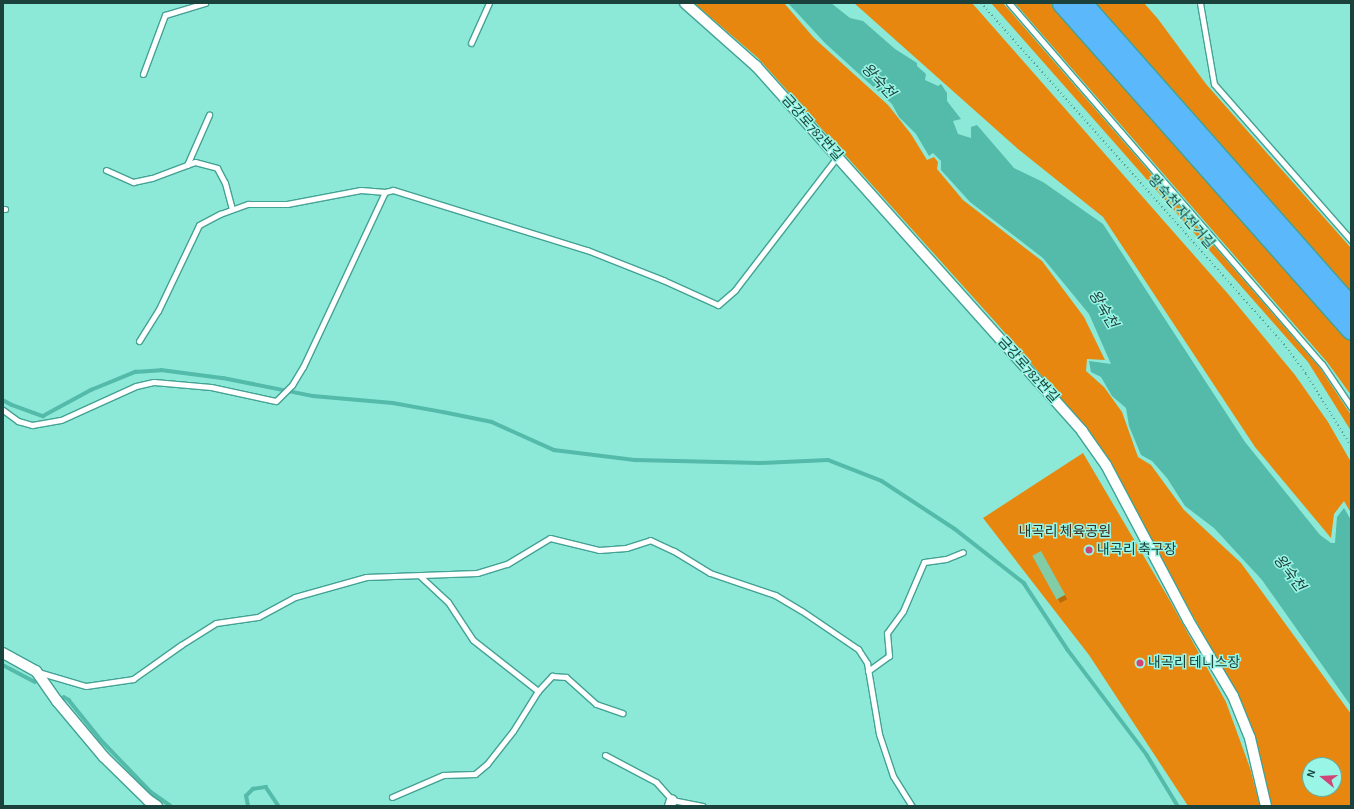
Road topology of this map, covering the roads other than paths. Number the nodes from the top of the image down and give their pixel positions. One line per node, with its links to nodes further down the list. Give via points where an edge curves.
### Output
1 (205, 3): 9 (lane, via 166,15)
2 (489, 3): 8 (lane)
3 (685, 3): 11 (street, 금강로782번길, via 756,66)
4 (1009, 3): 20 (lane, via 1322,364)
5 (1062, 3): 18 (highway)
6 (1082, 3): 17 (highway)
7 (1200, 3): 16 (lane, via 1214,84)
8 (471, 43)
9 (143, 74)
10 (209, 115): 12 (lane)
11 (838, 156): 14 (lane, via 735,290 718,305 587,250 393,190); 35 (street, 금강로782번길, via 1082,431 1106,465 1188,620 1233,696 1250,738)
12 (187, 165): 13 (lane, via 133,182); 15 (lane, via 194,162 217,168)
13 (106, 170)
14 (385, 192): 15 (lane, via 361,190 287,204 248,204); 21 (lane, via 303,366 292,385 276,401 211,388 154,382 136,386 61,420 32,425 18,421)
15 (232, 209): 19 (lane, via 198,225 158,311)
16 (1351, 240)
17 (1351, 307)
18 (1351, 330)
19 (139, 341)
20 (1351, 407)
21 (3, 410)
22 (963, 552): 26 (lane, via 946,559 924,562 903,611 887,633 889,656)
23 (420, 576): 25 (lane, via 366,577 294,597 258,617 216,623 133,679 86,686); 26 (lane, via 477,573 507,564 550,538 600,550 626,548 650,540 710,573 775,595 802,611 858,649 867,663); 27 (lane, via 448,602 473,640)
24 (3, 653): 25 (street)
25 (36, 671): 32 (street, via 57,701 104,757)
26 (868, 671): 34 (lane, via 879,734 892,776)
27 (538, 691): 28 (lane, via 552,676 566,677 596,704); 30 (lane, via 513,731 487,764 475,774 443,775)
28 (622, 713)
29 (605, 754): 31 (lane, via 656,782)
30 (392, 796)
31 (671, 803): 33 (lane)
32 (157, 806)
33 (702, 806)
34 (912, 806)
35 (1266, 806)

